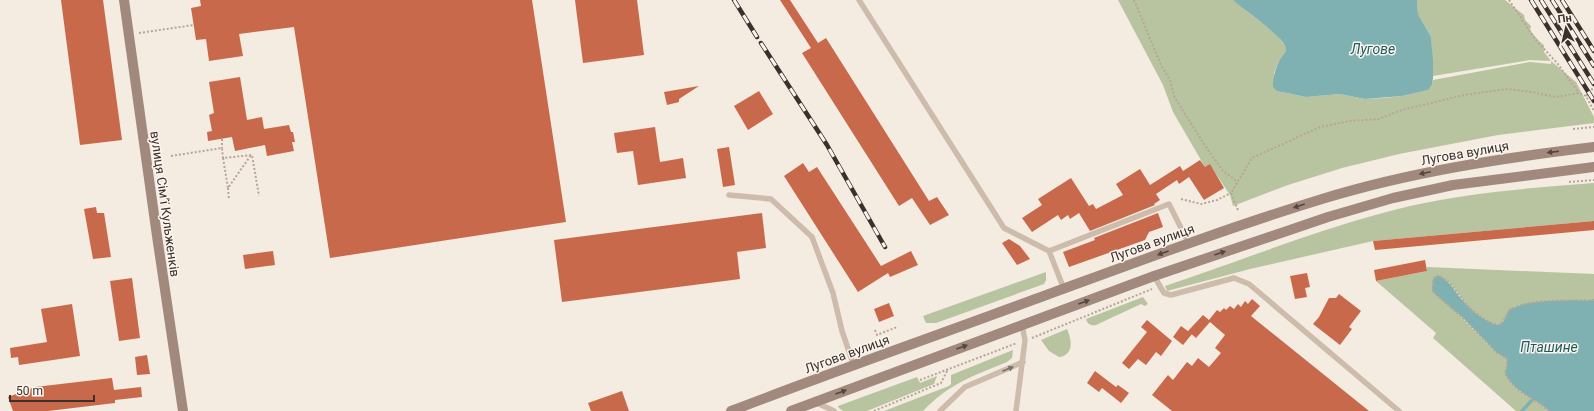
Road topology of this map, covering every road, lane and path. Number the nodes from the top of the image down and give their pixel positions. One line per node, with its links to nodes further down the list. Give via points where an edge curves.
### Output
1 (124, 0): 6 (main road, вулиця Сімʼї Кульженків)
2 (859, 0): 31 (lane, via 1004,228)
3 (1134, 0): 21 (path, via 1161,65 1170,80 1175,98 1223,171)
4 (1509, 0): 8 (path, via 1535,39)
5 (194, 25): 6 (path)
6 (129, 35): 46 (main road, вулиця Сімʼї Кульженків)
7 (1594, 87): 9 (path)
8 (1579, 93): 9 (path); 21 (path, via 1556,97 1507,89 1464,95 1402,110 1378,119 1320,127 1252,158)
9 (1586, 96): 10 (path)
10 (1594, 111)
11 (1594, 127): 12 (path)
12 (1573, 129)
13 (222, 139): 15 (path)
14 (1593, 147): 30 (main road, Лугова вулиця, one-way to 30, via 1525,155 1389,181 1323,198)
15 (222, 148): 17 (path); 18 (path)
16 (252, 154): 18 (path); 23 (path); 26 (path)
17 (171, 156)
18 (223, 158): 23 (path)
19 (1594, 166): 32 (main road, one-way to 19, via 1328,217 1393,198 1453,185)
20 (1594, 180): 22 (path)
21 (1238, 182): 24 (path)
22 (1564, 182)
23 (228, 188): 28 (path)
24 (1231, 192): 27 (path, via 1218,200 1201,204); 29 (path)
25 (729, 195): 41 (lane, via 770,199 812,237 834,293 842,331)
26 (258, 196)
27 (1181, 199)
28 (229, 200)
29 (1238, 210)
30 (1189, 244): 31 (lane, via 1169,204); 34 (main road, Лугова вулиця, one-way to 34)
31 (1049, 251): 34 (lane)
32 (1154, 276): 33 (lane); 36 (main road, one-way to 32)
33 (1160, 286): 39 (path); 53 (lane, via 1164,293 1171,295 1234,278 1249,284)
34 (1064, 289): 41 (main road, Лугова вулиця)
35 (1594, 300): 54 (path, via 1557,300 1521,305 1509,310 1503,322 1498,325 1470,308 1443,277 1436,276 1433,279 1434,294 1464,319 1496,352 1507,359 1505,373 1508,381 1526,397)
36 (1022, 325): 39 (lane); 44 (main road, one-way to 36)
37 (896, 327): 38 (path, via 877,335)
38 (875, 330)
39 (1025, 340): 40 (lane); 42 (path)
40 (1023, 362): 51 (lane, one-way to 40, via 965,387); 52 (lane)
41 (854, 366): 47 (main road, Лугова вулиця)
42 (948, 369): 43 (path); 50 (path, via 941,383)
43 (920, 380)
44 (815, 402): 45 (main road); 49 (lane)
45 (807, 409): 48 (main road)
46 (183, 411)
47 (731, 411)
48 (791, 411)
49 (834, 411)
50 (874, 411)
51 (940, 411)
52 (1015, 411)
53 (1399, 411)
54 (1549, 411)

